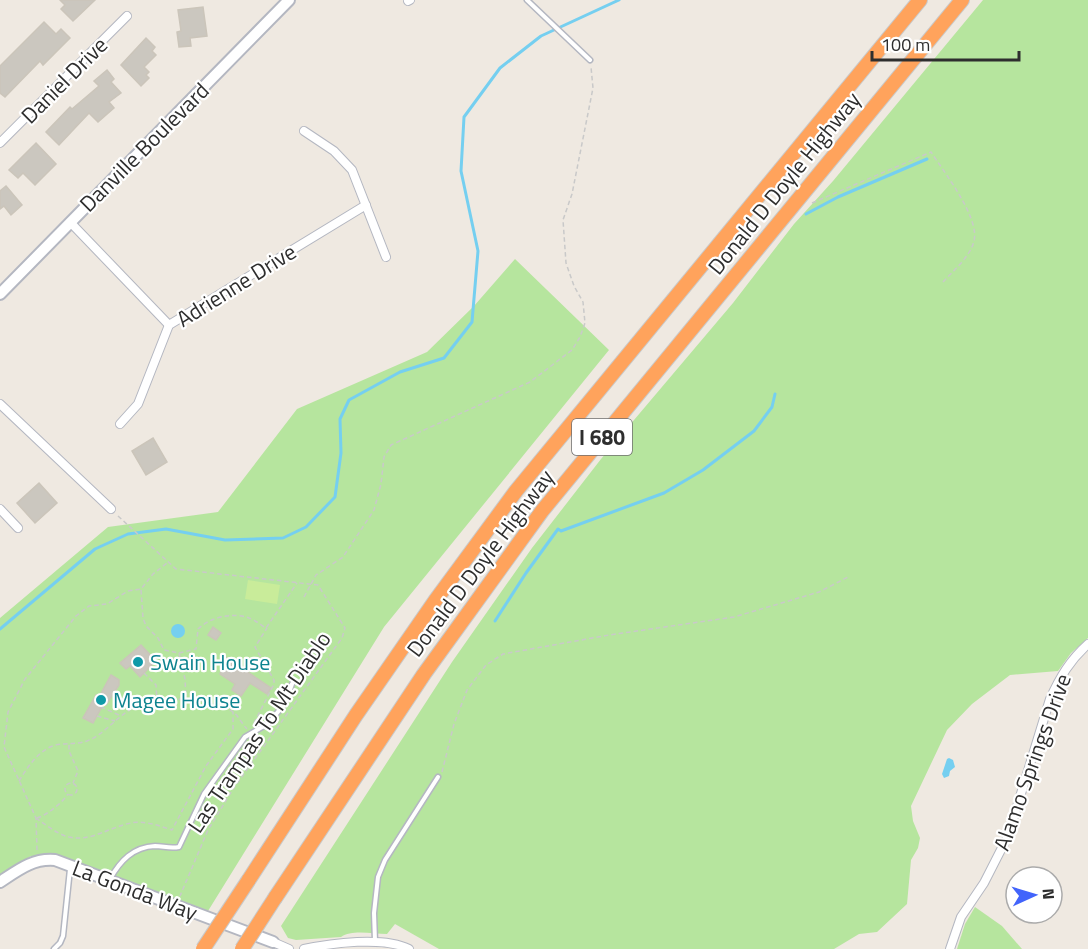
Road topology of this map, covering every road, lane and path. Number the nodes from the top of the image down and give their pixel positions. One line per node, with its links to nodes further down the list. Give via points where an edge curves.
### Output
1 (289, 0): 11 (main road, Danville Boulevard)
2 (920, 0): 56 (highway, Donald D Doyle Highway / I 680, bridge, via 516,491 356,715)
3 (962, 0): 57 (highway, Donald D Doyle Highway / I 680, bridge, via 535,519 424,674)
4 (528, 1): 6 (lane)
5 (127, 16): 8 (street, Daniel Drive)
6 (590, 60): 24 (path, via 593,88 572,194 563,220 566,263 583,302 585,323 580,337 572,350 530,382 391,445 384,456 375,510 343,557 316,575)
7 (304, 131): 10 (street, via 334,151 352,170)
8 (0, 143)
9 (810, 204): 13 (path, via 931,152 966,207 974,229 969,252)
10 (366, 205): 12 (street); 15 (street, Adrienne Drive)
11 (70, 222): 14 (main road, Danville Boulevard); 15 (street)
12 (386, 257)
13 (942, 283)
14 (0, 294)
15 (169, 326): 17 (street, Adrienne Drive, via 138,404)
16 (0, 404): 19 (street)
17 (120, 424)
18 (0, 509): 20 (street)
19 (111, 509): 21 (path)
20 (18, 528)
21 (167, 562): 23 (path, via 176,569 198,573); 25 (path)
22 (850, 576): 42 (path, via 819,592 734,617 503,654 489,662 467,690)
23 (297, 583): 24 (path); 27 (path)
24 (311, 584): 26 (path); 51 (path, Las Trampas To Mt Diablo, via 318,585 345,628 342,638 233,789 208,830)
25 (141, 589): 29 (path, via 146,626 164,650); 43 (path, via 82,611 25,679 8,712 4,747)
26 (304, 597)
27 (266, 628): 29 (path, via 247,617 219,617 198,629 196,649); 39 (path, via 255,647 274,684)
28 (1088, 644): 62 (street, Alamo Springs Drive, via 1073,657 1059,679 1008,836 961,917)
29 (179, 653): 32 (path)
30 (144, 673): 33 (path, via 157,687)
31 (292, 684): 40 (lane, via 285,704 269,723)
32 (186, 701): 33 (path); 35 (path, via 204,702)
33 (157, 702): 37 (path)
34 (101, 707): 37 (path)
35 (233, 712): 40 (path); 46 (path, via 233,729 206,766 172,830 131,823 103,834 66,837)
36 (97, 716): 38 (path)
37 (122, 717): 38 (path)
38 (116, 721): 41 (path, via 87,741)
39 (255, 723)
40 (250, 734): 49 (lane, via 204,794 179,847 138,849 117,865)
41 (69, 744): 43 (path, via 50,747 30,763); 44 (path, via 78,771)
42 (438, 777): 53 (lane, via 378,877)
43 (19, 782): 46 (path)
44 (73, 783): 45 (path, via 66,786); 45 (path, via 77,791)
45 (68, 794): 46 (path)
46 (36, 818): 47 (path)
47 (37, 861): 48 (main road, La Gonda Way, via 55,860); 50 (main road)
48 (70, 865): 49 (main road, La Gonda Way); 55 (lane, via 63,936)
49 (110, 879): 51 (main road, La Gonda Way)
50 (0, 882)
51 (176, 907): 52 (main road, La Gonda Way)
52 (273, 942): 58 (street)
53 (375, 942): 54 (street); 61 (street)
54 (359, 943): 59 (street); 60 (street)
55 (54, 949)
56 (203, 949)
57 (242, 949)
58 (289, 949)
59 (304, 949)
60 (350, 949)
61 (409, 949)
62 (950, 949)

